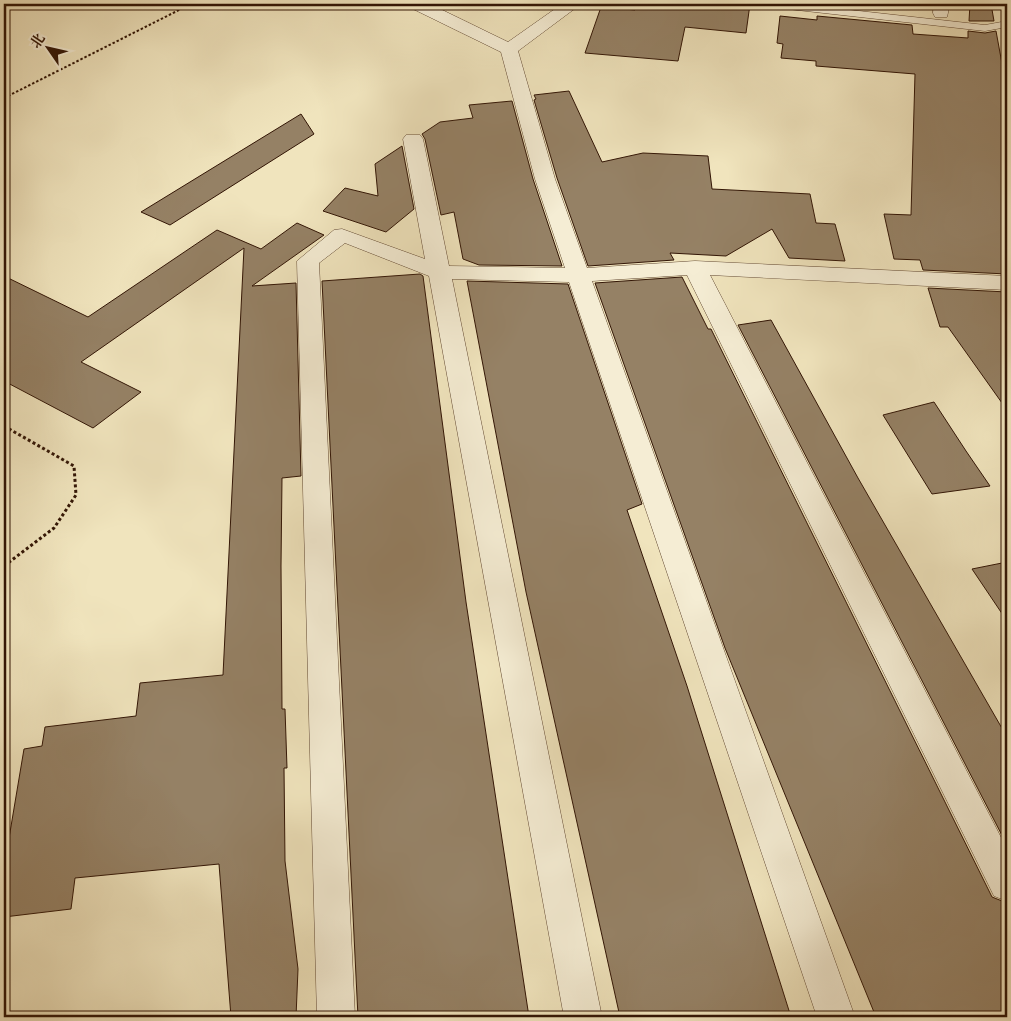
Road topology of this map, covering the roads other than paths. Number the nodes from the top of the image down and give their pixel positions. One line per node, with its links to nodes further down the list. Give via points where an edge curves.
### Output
1 (418, 4): 5 (street)
2 (573, 4): 5 (street)
3 (770, 4): 4 (lane, via 985,28)
4 (1007, 24)
5 (509, 49): 9 (street, via 545,179)
6 (413, 139): 8 (street)
7 (694, 268): 9 (street); 10 (street); 11 (street)
8 (439, 272): 9 (street); 12 (street, via 342,235 308,261); 13 (street)
9 (580, 275): 14 (street)
10 (1007, 283)
11 (1007, 884)
12 (336, 1017)
13 (583, 1017)
14 (836, 1017)

